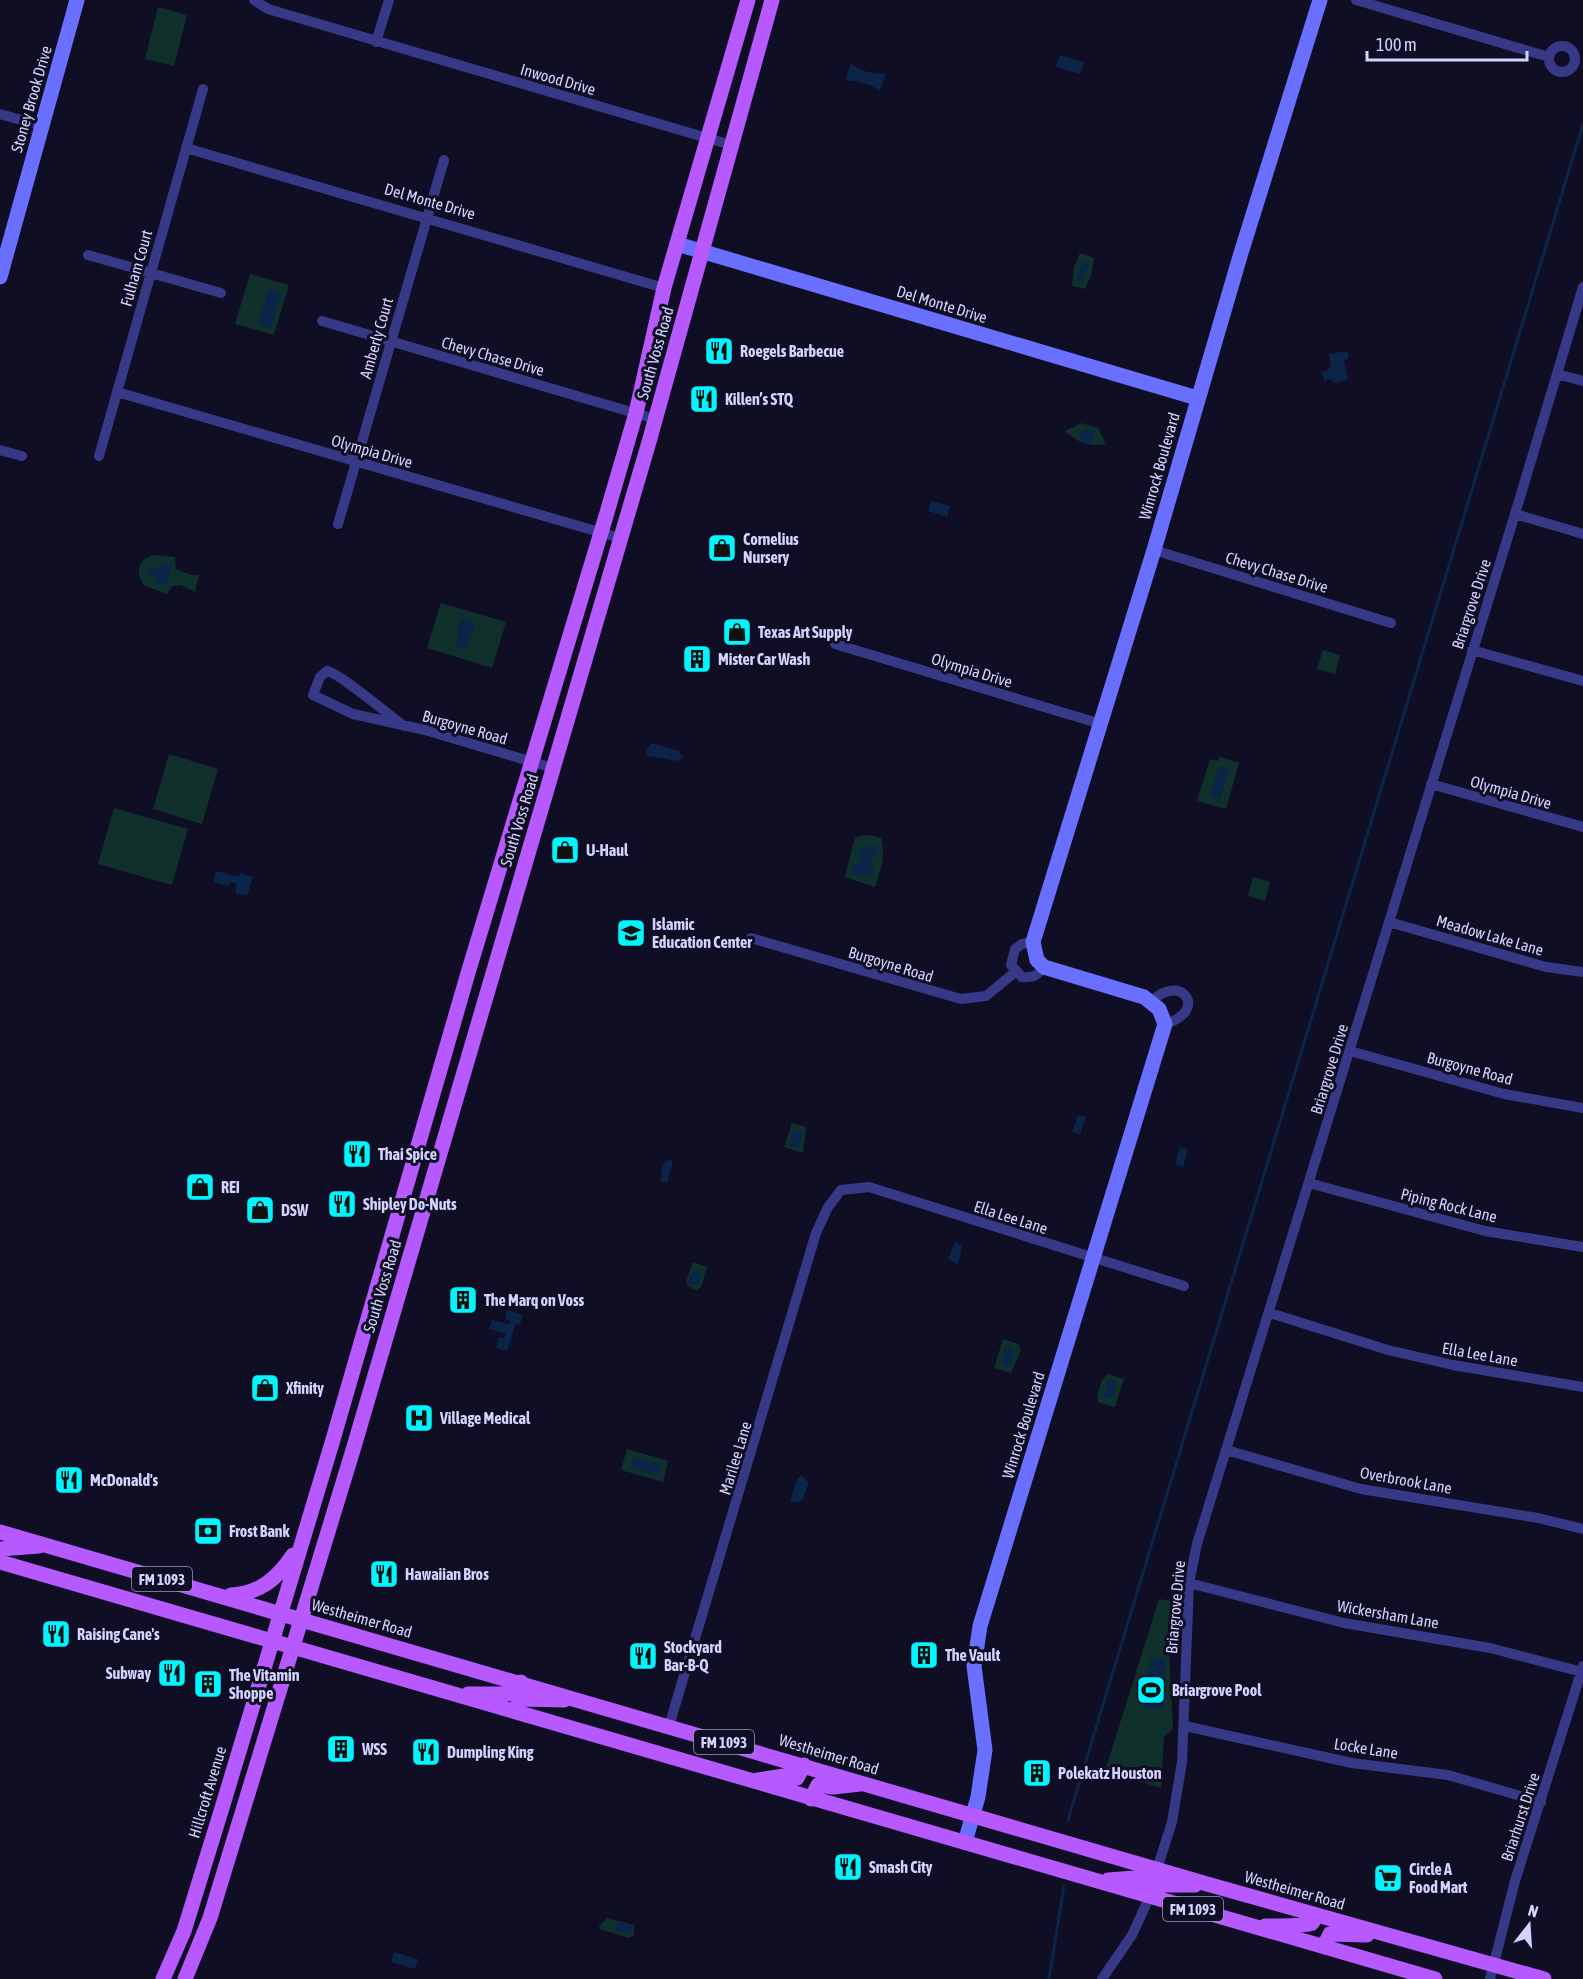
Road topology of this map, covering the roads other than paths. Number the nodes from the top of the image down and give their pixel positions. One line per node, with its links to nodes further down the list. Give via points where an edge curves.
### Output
1 (76, 0): 14 (street, Stoney Brook Drive)
2 (254, 0): 8 (street, Inwood Drive, via 268,9)
3 (389, 0): 8 (street)
4 (748, 0): 10 (main road, South Voss Road)
5 (772, 0): 11 (main road, South Voss Road)
6 (1320, 0): 33 (street, Winrock Boulevard)
7 (1356, 0): 9 (street)
8 (376, 42): 15 (street, Inwood Drive)
9 (1549, 57)
10 (724, 79): 11 (main road); 15 (main road, South Voss Road)
11 (748, 86): 16 (main road, South Voss Road)
12 (203, 89): 17 (street, Fulham Court)
13 (0, 114): 14 (street)
14 (43, 126): 24 (street, Stoney Brook Drive)
15 (707, 138): 16 (street, Inwood Drive); 20 (main road, South Voss Road)
16 (731, 145): 21 (main road, South Voss Road)
17 (186, 148): 19 (street, Del Monte Drive); 23 (street, Fulham Court)
18 (444, 160): 19 (street, Amberly Court)
19 (427, 218): 26 (street, Del Monte Drive); 29 (street, Amberly Court)
20 (677, 244): 21 (street, Del Monte Drive); 26 (main road, South Voss Road)
21 (701, 252): 33 (street, Del Monte Drive); 35 (main road, South Voss Road)
22 (88, 255): 23 (street)
23 (151, 273): 27 (street); 32 (street, Fulham Court)
24 (0, 277)
25 (1583, 287): 30 (street, Briargrove Drive)
26 (664, 288): 34 (main road, South Voss Road)
27 (221, 293)
28 (322, 321): 29 (street, Chevy Chase Drive)
29 (391, 342): 34 (street, Chevy Chase Drive); 39 (street, Amberly Court)
30 (1557, 374): 31 (street); 40 (street, Briargrove Drive)
31 (1583, 381)
32 (117, 392): 38 (street, Fulham Court); 39 (street, Olympia Drive)
33 (1197, 398): 45 (street, Winrock Boulevard)
34 (636, 413): 35 (street, Chevy Chase Drive); 42 (main road, South Voss Road)
35 (655, 419): 44 (main road, South Voss Road)
36 (0, 450): 37 (street)
37 (22, 456)
38 (99, 456)
39 (356, 462): 41 (street, Amberly Court); 42 (street, Olympia Drive)
40 (1515, 514): 43 (street); 48 (street, Briargrove Drive)
41 (338, 524)
42 (601, 533): 44 (street, Olympia Drive); 52 (main road, South Voss Road)
43 (1583, 534)
44 (620, 538): 53 (main road, South Voss Road)
45 (1154, 550): 46 (street, Chevy Chase Drive); 50 (street, Winrock Boulevard)
46 (1391, 623)
47 (835, 644): 50 (street, Olympia Drive)
48 (1472, 650): 49 (street); 54 (street, Briargrove Drive)
49 (1583, 681)
50 (1101, 724): 60 (street, Winrock Boulevard)
51 (404, 726): 51 (street, Burgoyne Road, via 337,673 322,673 313,695 353,714); 52 (street, Burgoyne Road)
52 (533, 762): 53 (street, Burgoyne Road); 56 (main road, South Voss Road)
53 (553, 768): 57 (main road, South Voss Road)
54 (1431, 784): 55 (street, Olympia Drive); 58 (street, Briargrove Drive)
55 (1583, 827)
56 (491, 899): 57 (main road); 66 (main road, South Voss Road)
57 (512, 905): 67 (main road, South Voss Road)
58 (1389, 922): 63 (street, Meadow Lake Lane, via 1546,967); 68 (street, Briargrove Drive)
59 (752, 938): 62 (street, Burgoyne Road, via 961,999 986,996)
60 (1033, 942): 61 (street, via 1037,960); 62 (street, via 1015,949 1011,957)
61 (1044, 967): 62 (street, via 1031,978); 64 (street)
62 (1015, 972)
63 (1583, 972)
64 (1152, 1001): 65 (street); 65 (street, via 1168,990 1184,995 1188,1003 1186,1014)
65 (1165, 1024): 75 (street, Winrock Boulevard)
66 (452, 1027): 67 (main road); 70 (main road, South Voss Road)
67 (475, 1033): 71 (main road, South Voss Road)
68 (1350, 1052): 69 (street, Burgoyne Road, via 1504,1094); 72 (street, Briargrove Drive)
69 (1583, 1108)
70 (413, 1160): 71 (main road); 77 (main road, South Voss Road)
71 (436, 1166): 78 (main road, South Voss Road)
72 (1309, 1183): 74 (street, Piping Rock Lane, via 1485,1231); 79 (street, Briargrove Drive)
73 (833, 1201): 75 (street, Ella Lee Lane, via 841,1190 869,1187); 101 (street, Marilee Lane, via 816,1233)
74 (1583, 1247)
75 (1091, 1258): 76 (street, Ella Lee Lane); 110 (street, Winrock Boulevard, via 980,1626 974,1665 985,1750)
76 (1184, 1286)
77 (371, 1301): 78 (main road); 81 (main road, South Voss Road)
78 (394, 1308): 82 (main road, South Voss Road)
79 (1270, 1313): 80 (street, Ella Lee Lane, via 1453,1365); 83 (street, Briargrove Drive)
80 (1583, 1387)
81 (332, 1443): 82 (main road); 86 (main road, South Voss Road)
82 (353, 1450): 93 (main road, South Voss Road)
83 (1226, 1450): 84 (street, Overbrook Lane, via 1361,1489 1518,1514); 90 (street, Briargrove Drive)
84 (1583, 1529)
85 (2, 1535): 87 (main road, Westheimer Road / FM 1093)
86 (301, 1542): 91 (main road, via 282,1571 266,1585 247,1594); 92 (main road, South Voss Road)
87 (45, 1545): 88 (main road); 91 (main road, Westheimer Road / FM 1093)
88 (0, 1550)
89 (0, 1562): 94 (main road, FM 1093)
90 (1189, 1582): 96 (street, Wickersham Lane, via 1344,1623 1490,1647); 102 (street, Briargrove Drive)
91 (219, 1596): 92 (main road, Westheimer Road / FM 1093)
92 (279, 1613): 93 (main road, Westheimer Road / FM 1093); 94 (main road, Hillcroft Avenue)
93 (300, 1619): 95 (main road, South Voss Road); 97 (main road, Westheimer Road / FM 1093)
94 (270, 1641): 95 (main road, FM 1093); 108 (main road, Hillcroft Avenue)
95 (291, 1647): 98 (main road, FM 1093); 109 (main road)
96 (1582, 1669): 107 (street, Briarhurst Drive)
97 (521, 1682): 98 (main road, via 508,1694); 99 (main road, Westheimer Road / FM 1093)
98 (456, 1695): 100 (main road, FM 1093)
99 (582, 1700): 100 (main road, via 522,1699); 101 (main road, Westheimer Road / FM 1093)
100 (513, 1711): 104 (main road, FM 1093)
101 (669, 1726): 103 (main road, Westheimer Road / FM 1093)
102 (1185, 1726): 107 (street, Locke Lane, via 1352,1763 1448,1774); 112 (street, Briargrove Drive, via 1175,1807)
103 (804, 1765): 104 (main road, via 797,1778); 105 (main road, Westheimer Road / FM 1093)
104 (752, 1781): 106 (main road, FM 1093)
105 (866, 1783): 106 (main road, via 818,1785); 110 (main road, Westheimer Road / FM 1093)
106 (812, 1799): 111 (main road, FM 1093)
107 (1541, 1802): 122 (street, Briarhurst Drive)
108 (222, 1808): 109 (main road); 119 (main road, Hillcroft Avenue)
109 (242, 1814): 121 (main road)
110 (973, 1815): 111 (street, Winrock Boulevard); 112 (main road, Westheimer Road / FM 1093)
111 (965, 1842): 113 (main road, FM 1093)
112 (1157, 1869): 113 (main road, via 1146,1880); 114 (main road, Westheimer Road / FM 1093)
113 (1099, 1881): 115 (main road, FM 1093)
114 (1207, 1884): 115 (main road, via 1160,1885); 116 (main road, Westheimer Road / FM 1093)
115 (1150, 1896): 117 (main road, FM 1093); 125 (street, via 1132,1935)
116 (1316, 1915): 117 (main road, via 1308,1926 1295,1923); 118 (main road, Westheimer Road / FM 1093)
117 (1256, 1927): 120 (main road, FM 1093)
118 (1388, 1935): 120 (main road, via 1330,1934); 122 (main road, Westheimer Road / FM 1093)
119 (178, 1944): 121 (main road); 123 (main road, Hillcroft Avenue)
120 (1324, 1946): 126 (main road, FM 1093)
121 (197, 1952): 124 (main road)
122 (1491, 1972): 127 (main road, Westheimer Road / FM 1093)
123 (163, 1979)
124 (185, 1979)
125 (1102, 1979)
126 (1435, 1979)
127 (1544, 1979)

